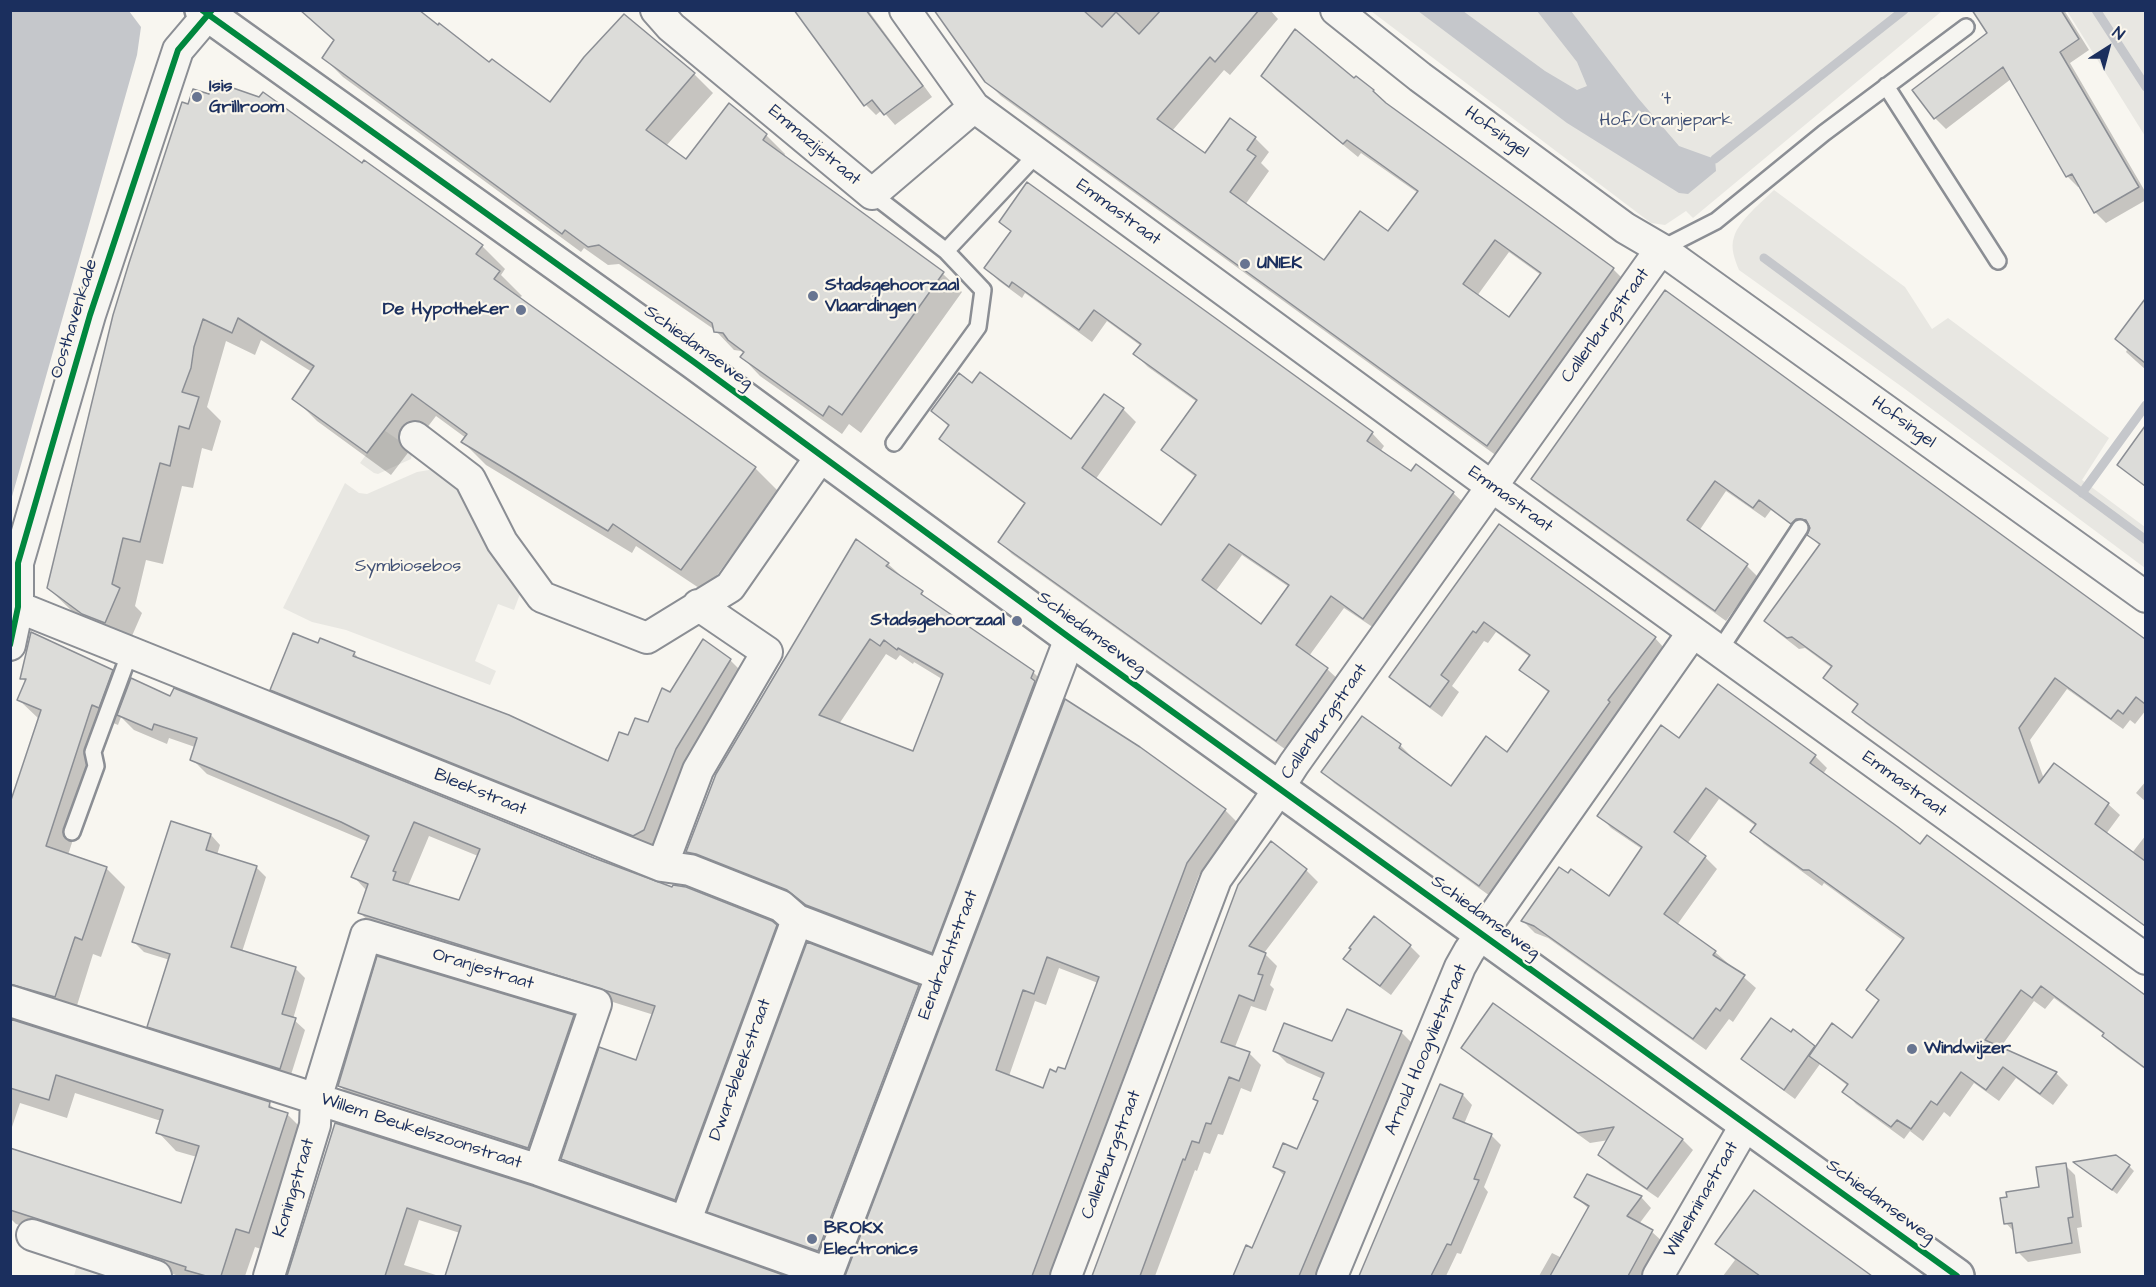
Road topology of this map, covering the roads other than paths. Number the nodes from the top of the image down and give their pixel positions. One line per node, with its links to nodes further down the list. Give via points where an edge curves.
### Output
1 (656, 10): 9 (street, Emmazijstraat, via 671,27)
2 (905, 10): 7 (street, Emmastraat)
3 (1336, 10): 10 (street, Hofsingel, via 1625,228)
4 (207, 12): 15 (street, Schiedamseweg); 20 (street, Oosthavenkade, via 178,50 90,315 18,563)
5 (1966, 27): 6 (lane)
6 (1886, 86): 10 (lane, via 1716,221); 12 (lane)
7 (974, 107): 8 (street, Emmastraat); 9 (street, Emmazijstraat)
8 (1037, 154): 11 (lane); 16 (street, Emmastraat)
9 (872, 194): 11 (lane)
10 (1661, 249): 16 (street, Callenburgstraat); 18 (street, Hofsingel)
11 (946, 251): 14 (lane, via 983,290 978,327)
12 (1998, 261)
13 (415, 437): 19 (street, via 470,479 502,542 542,597 647,638)
14 (894, 443)
15 (821, 456): 19 (street, via 730,586); 22 (street, Schiedamseweg)
16 (1491, 486): 21 (street, Emmastraat); 26 (street, Callenburgstraat)
17 (1800, 528): 24 (lane)
18 (2145, 597)
19 (698, 605): 28 (street, via 767,652 698,770)
20 (18, 608): 23 (street, Oosthavenkade); 25 (street, Bleekstraat)
21 (1693, 632): 24 (street, Emmastraat); 30 (street, Arnold Hoogvlietstraat)
22 (1070, 638): 26 (street, Schiedamseweg); 32 (street, Eendrachtstraat)
23 (10, 645)
24 (1719, 651): 31 (street, Emmastraat)
25 (130, 652): 27 (lane, via 93,752 96,766); 28 (street, Bleekstraat)
26 (1279, 788): 30 (street, Schiedamseweg); 42 (street, Callenburgstraat, via 1216,879)
27 (72, 832)
28 (662, 866): 29 (street, Bleekstraat, via 690,870 781,906)
29 (797, 920): 32 (street, Bleekstraat); 37 (street, Dwarsbleekstraat)
30 (1481, 934): 35 (street, Schiedamseweg); 43 (street, Arnold Hoogvlietstraat, via 1460,967)
31 (2145, 959)
32 (941, 975): 39 (street, Eendrachtstraat)
33 (10, 1001): 34 (street, Willem Beukelszoonstraat)
34 (316, 1099): 36 (street, Willem Beukelszoonstraat); 36 (street, Oranjestraat, via 366,935 596,1004); 41 (street, Koningstraat, via 315,1125)
35 (1746, 1124): 44 (street, Wilhelminastraat); 45 (street, Schiedamseweg)
36 (539, 1170): 37 (street, Willem Beukelszoonstraat)
37 (686, 1221): 39 (street, Willem Beukelszoonstraat)
38 (32, 1235): 40 (street)
39 (828, 1275)
40 (156, 1276)
41 (269, 1276)
42 (1066, 1276)
43 (1332, 1276)
44 (1658, 1276)
45 (1957, 1276)

